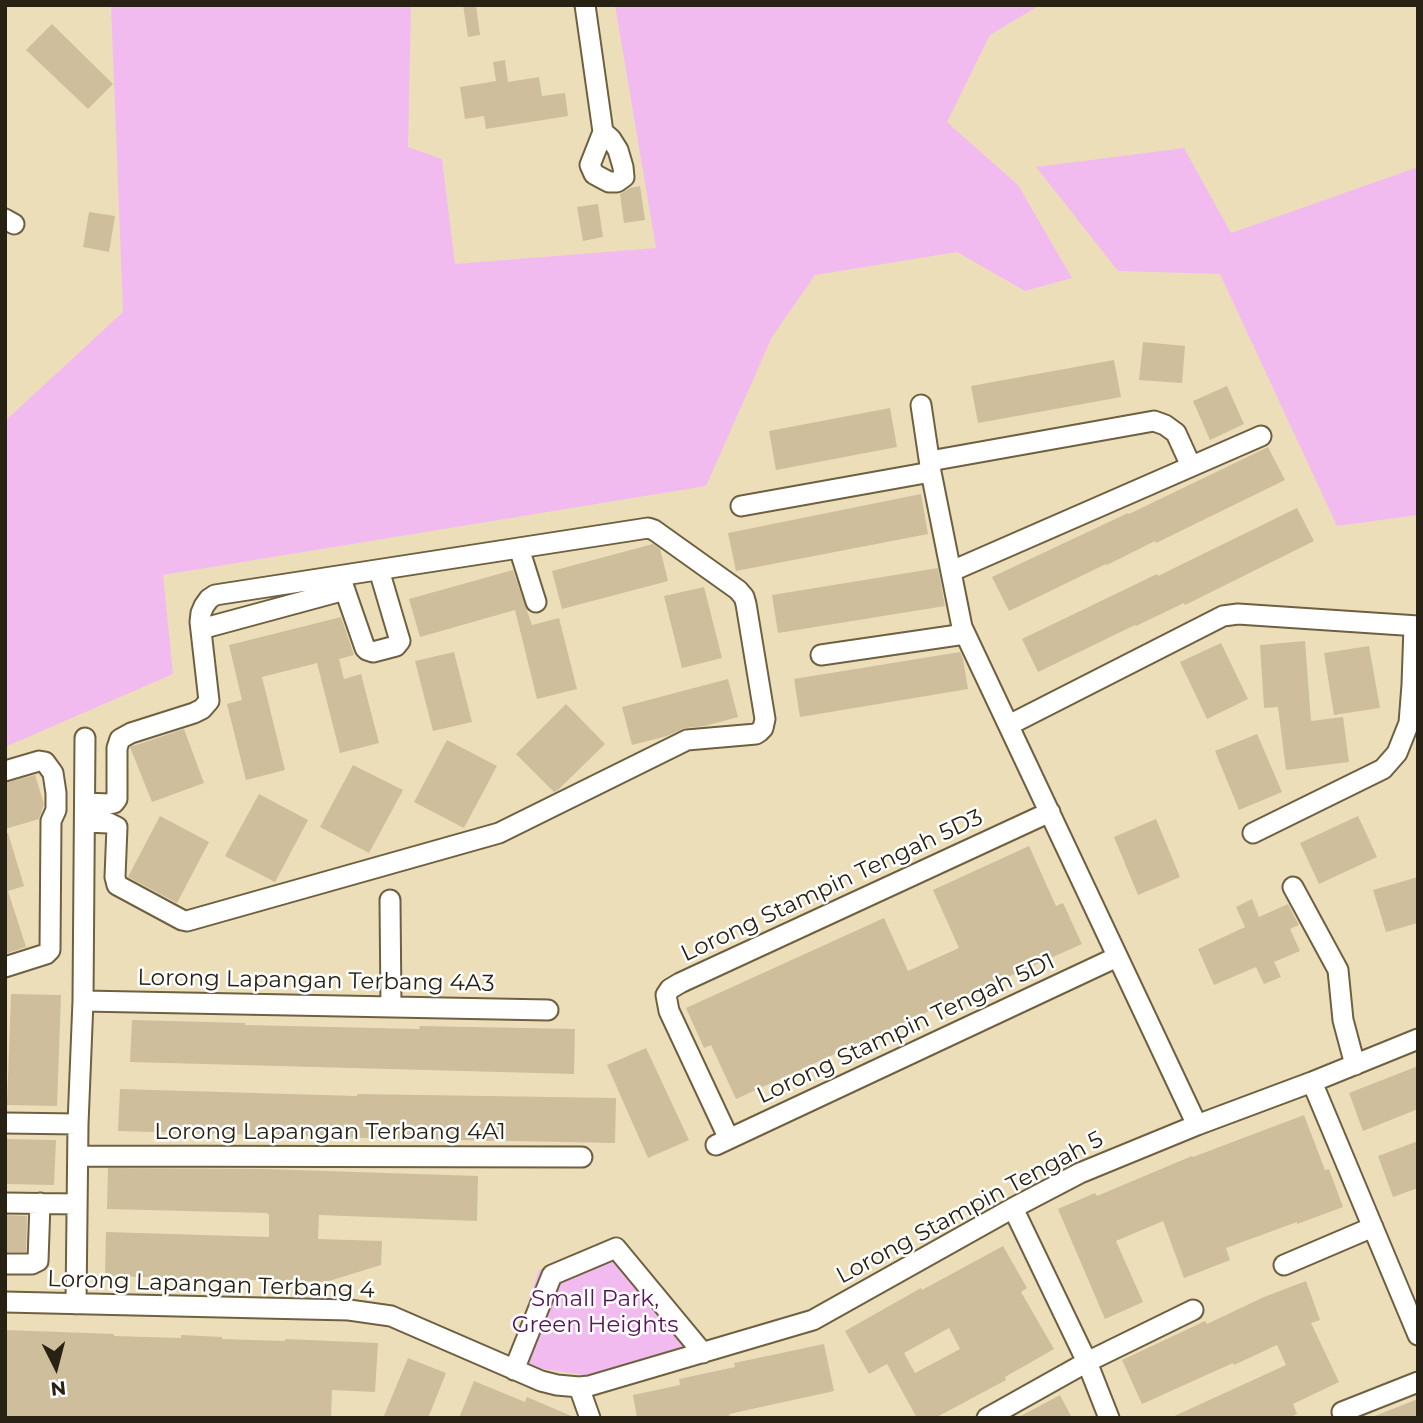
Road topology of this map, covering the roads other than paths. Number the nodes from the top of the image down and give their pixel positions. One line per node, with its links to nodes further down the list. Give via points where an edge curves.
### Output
1 (584, 5): 2 (street)
2 (603, 132)
3 (921, 405): 5 (street)
4 (1261, 436): 6 (street)
5 (930, 466): 6 (street, via 1154,421 1177,433); 7 (street); 10 (street)
6 (1191, 466): 10 (street)
7 (741, 506)
8 (519, 548): 9 (street); 12 (street); 20 (street, via 648,528 738,590 746,604 763,728 756,734 687,740 499,833 190,921 117,885 117,827)
9 (379, 570): 11 (street); 11 (street, via 399,644 367,650)
10 (952, 571): 15 (street)
11 (342, 583): 14 (street); 14 (street, via 215,595 201,613)
12 (536, 602)
13 (1416, 626): 17 (street, via 1223,615); 22 (street, via 1409,723 1397,753 1383,769)
14 (201, 629): 20 (street, via 209,701 194,713 120,739 117,799)
15 (965, 634): 16 (street); 17 (street)
16 (821, 655)
17 (1009, 725): 21 (street)
18 (85, 738): 20 (street)
19 (5, 771): 25 (street, via 42,761 53,773 56,810 51,821)
20 (85, 812): 24 (street)
21 (1050, 812): 27 (street); 38 (street, Lorong Stampin Tengah 5D3, via 670,989 666,995 669,1011)
22 (1253, 833)
23 (1293, 887): 33 (street, via 1338,970 1343,1020)
24 (84, 895): 25 (street); 29 (street)
25 (51, 896): 28 (street, via 48,952)
26 (390, 900): 30 (street)
27 (1116, 957): 37 (street); 38 (street, Lorong Stampin Tengah 5D1)
28 (5, 967)
29 (83, 1001): 30 (street, Lorong Lapangan Terbang 4A3); 36 (street)
30 (391, 1007): 31 (street, Lorong Lapangan Terbang 4A3)
31 (548, 1010)
32 (1418, 1039): 33 (street, Lorong Stampin Tengah 5)
33 (1355, 1065): 34 (street, Lorong Stampin Tengah 5)
34 (1312, 1082): 37 (street, Lorong Stampin Tengah 5); 45 (street)
35 (5, 1123): 36 (street)
36 (78, 1124): 39 (street)
37 (1197, 1125): 44 (street, Lorong Stampin Tengah 5, via 1080,1172)
38 (722, 1142)
39 (78, 1156): 40 (street, Lorong Lapangan Terbang 4A1); 43 (street)
40 (582, 1157)
41 (5, 1203): 42 (street)
42 (40, 1203): 43 (street); 46 (street, via 37,1261)
43 (77, 1204): 49 (street)
44 (1013, 1208): 52 (street, Lorong Stampin Tengah 5, via 813,1320); 53 (street)
45 (1373, 1227): 47 (street); 51 (street)
46 (5, 1264)
47 (1284, 1265)
48 (5, 1302): 49 (street, Lorong Lapangan Terbang 4)
49 (76, 1304): 54 (street, Lorong Lapangan Terbang 4, via 349,1310 391,1316)
50 (1192, 1310): 53 (street)
51 (1418, 1335)
52 (703, 1353): 54 (street, via 616,1248 552,1275); 56 (street, Lorong Stampin Tengah 5)
53 (1087, 1362): 59 (street); 60 (street)
54 (514, 1370): 56 (street, Lorong Lapangan Terbang 4, via 541,1381)
55 (1418, 1382): 57 (street)
56 (579, 1387): 58 (street)
57 (1342, 1412)
58 (590, 1418)
59 (987, 1418)
60 (1109, 1418)

